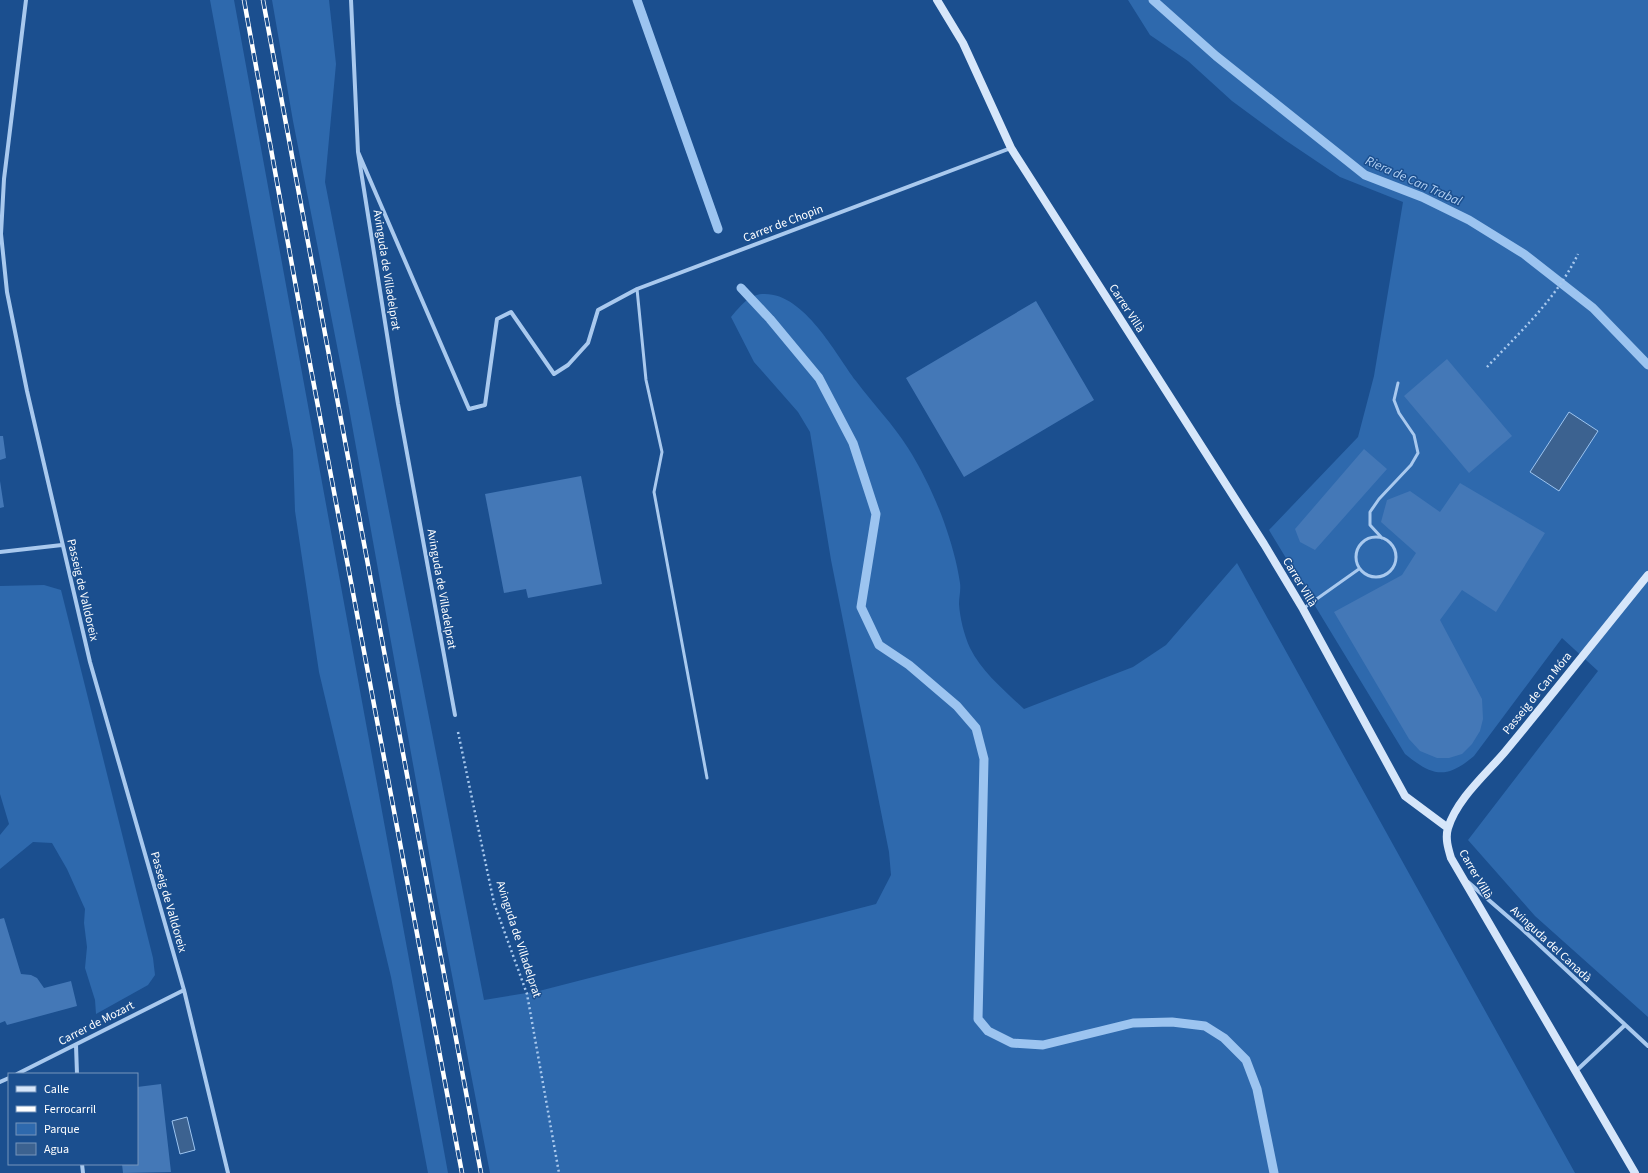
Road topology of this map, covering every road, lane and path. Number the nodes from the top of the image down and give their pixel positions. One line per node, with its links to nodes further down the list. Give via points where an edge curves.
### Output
1 (26, 0): 11 (street, Passeig de Valldoreix, via 4,179 0,234 7,292)
2 (350, 0): 5 (street, Avinguda de Villadelprat)
3 (937, 0): 4 (street, Carrer Villà, via 963,43)
4 (1011, 148): 7 (street, Carrer de Chopin); 15 (street, Carrer Villà, via 1256,530)
5 (358, 152): 7 (street, Carrer de Chopin, via 469,409 485,405 497,319 511,312 554,374 568,365 588,344 598,310); 16 (street, Avinguda de Villadelprat, via 398,404)
6 (1578, 254): 8 (path, via 1552,297)
7 (637, 290): 17 (lane, via 646,380 662,452 654,492)
8 (1487, 367)
9 (1398, 383): 10 (lane, via 1394,400 1399,413 1414,435 1418,453 1411,465 1370,512 1370,525)
10 (1382, 538): 13 (lane, via 1370,537 1359,545 1356,558); 13 (lane, via 1388,541 1395,552 1396,559 1392,568 1381,576 1364,573)
11 (62, 546): 12 (street); 20 (street, Passeig de Valldoreix, via 90,662)
12 (0, 552)
13 (1359, 569): 15 (lane)
14 (1648, 575): 18 (street, Passeig de Can Móra, via 1503,754 1469,792)
15 (1303, 609): 18 (street, Carrer Villà, via 1405,796)
16 (455, 715): 28 (path, Avinguda de Villadelprat, via 494,903 528,994)
17 (707, 778)
18 (1448, 828): 19 (street, Carrer Villà, via 1447,844 1450,858)
19 (1463, 878): 21 (street, Avinguda del Canadà); 24 (street, Carrer Villà)
20 (184, 990): 22 (street, Carrer de Mozart); 27 (street, Passeig de Valldoreix)
21 (1625, 1025): 23 (street, Avinguda del Canadà); 24 (street)
22 (76, 1045): 25 (street, Carrer de Mozart); 26 (street)
23 (1648, 1046)
24 (1576, 1071): 29 (street, Carrer Villà)
25 (19, 1073)
26 (77, 1073)
27 (228, 1173)
28 (559, 1173)
29 (1635, 1173)

